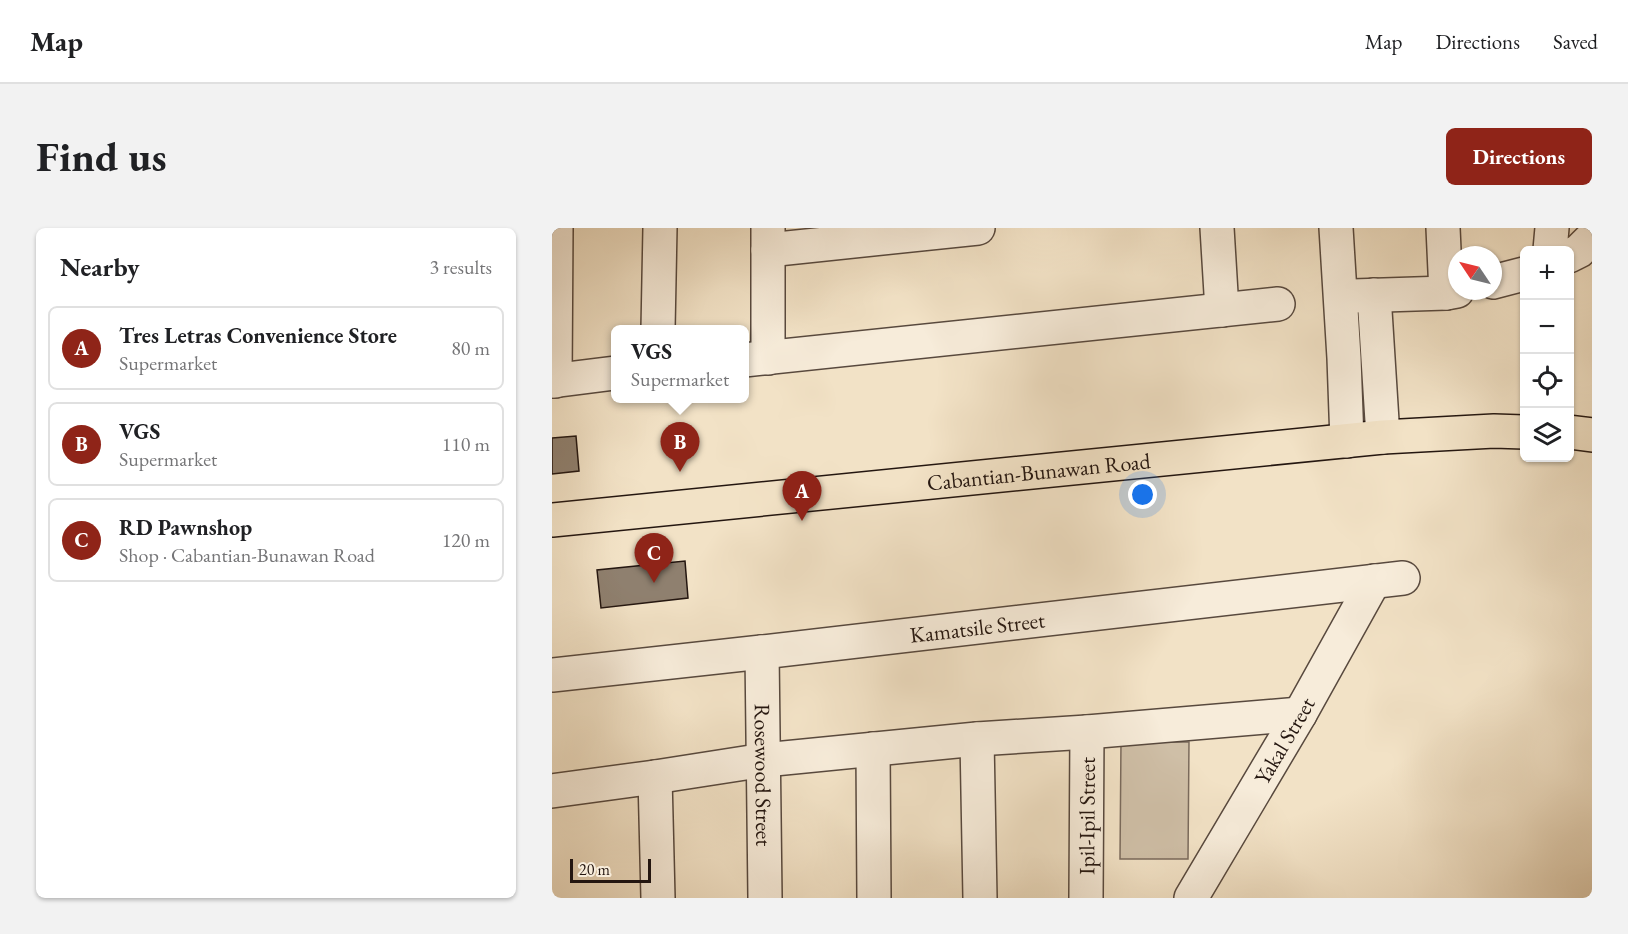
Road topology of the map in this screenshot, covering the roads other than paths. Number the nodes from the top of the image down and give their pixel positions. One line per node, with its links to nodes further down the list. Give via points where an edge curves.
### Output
1 (556, 228): 23 (street)
2 (660, 228): 20 (street)
3 (978, 228): 9 (street)
4 (1217, 228): 19 (street)
5 (1336, 228): 17 (street)
6 (1443, 228): 12 (street)
7 (1552, 228): 10 (street)
8 (1592, 238): 11 (street)
9 (768, 239): 21 (street)
10 (1550, 246)
11 (1574, 254)
12 (1448, 264)
13 (1520, 275): 14 (street)
14 (1502, 280)
15 (1448, 292): 16 (street)
16 (1374, 295): 17 (street); 27 (street)
17 (1339, 297): 28 (street)
18 (1278, 303): 19 (street)
19 (1222, 310): 21 (street)
20 (658, 325)
21 (756, 359)
22 (611, 374): 23 (street)
23 (554, 381)
24 (1520, 432): 27 (main road, Cabantian-Bunawan Road)
25 (1574, 433): 26 (main road)
26 (1592, 435)
27 (1383, 437): 28 (main road, Cabantian-Bunawan Road)
28 (1347, 441): 29 (main road, Cabantian-Bunawan Road)
29 (552, 520)
30 (1388, 579): 31 (street, Kamatsile Street); 33 (street, Yakal Street)
31 (762, 652): 32 (street, Kamatsile Street); 37 (street, Rosewood Street)
32 (552, 675)
33 (1300, 714): 34 (street); 45 (street, Yakal Street)
34 (1087, 732): 35 (street); 44 (street, Ipil-Ipil Street)
35 (977, 740): 36 (street); 43 (street)
36 (873, 749): 37 (street); 42 (street)
37 (764, 760): 38 (street); 41 (street, Rosewood Street)
38 (655, 777): 39 (street); 40 (street)
39 (552, 791)
40 (658, 898)
41 (765, 898)
42 (874, 898)
43 (980, 898)
44 (1086, 898)
45 (1191, 898)

